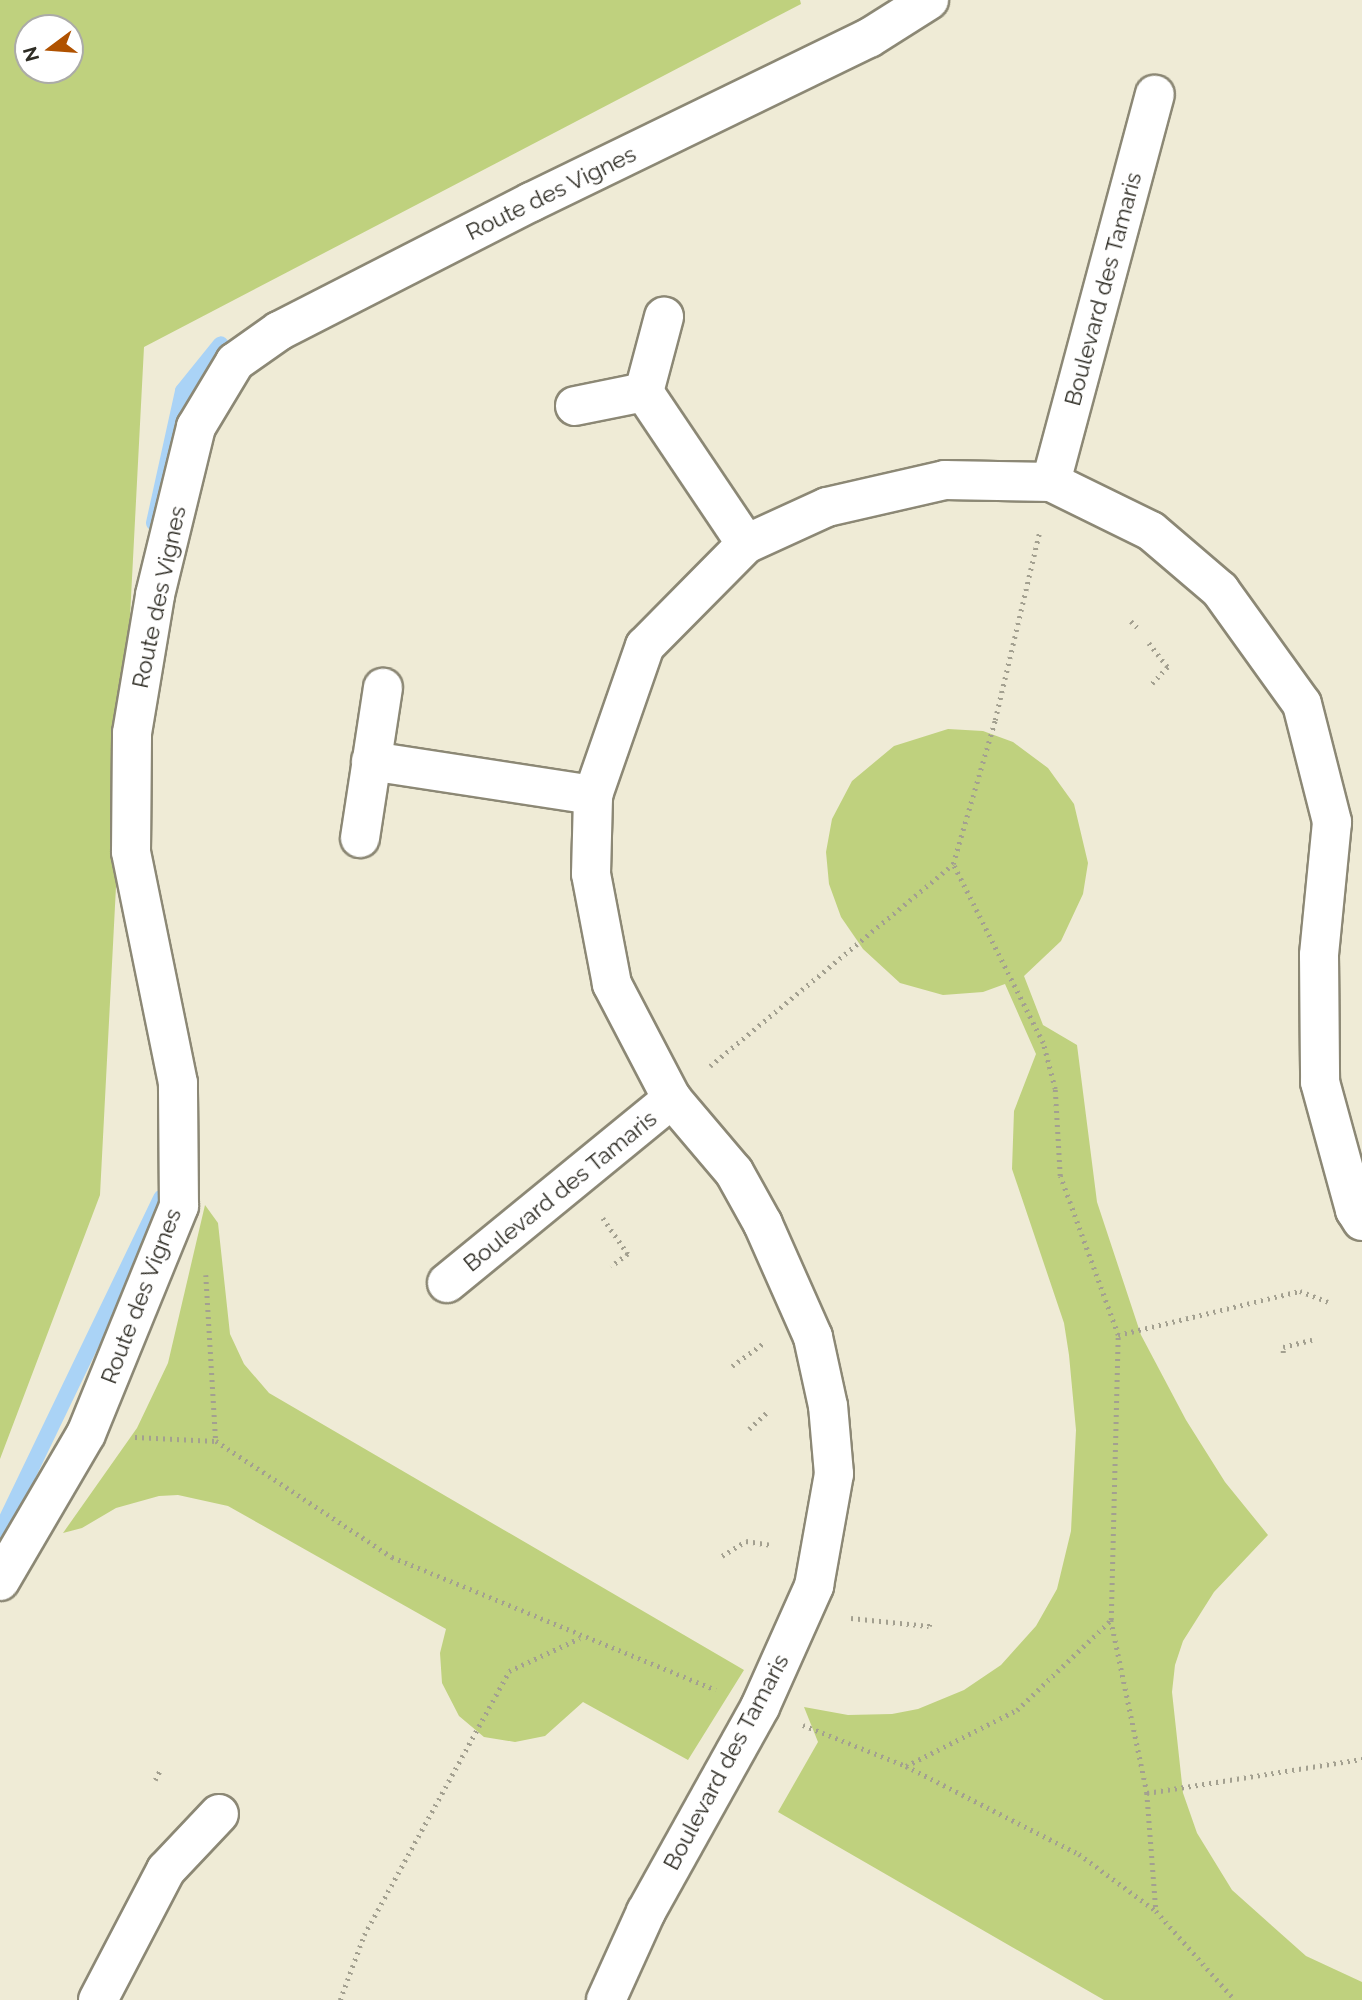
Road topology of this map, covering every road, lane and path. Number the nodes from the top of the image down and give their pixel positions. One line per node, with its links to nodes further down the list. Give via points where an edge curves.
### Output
1 (929, 0): 18 (street, Route des Vignes, via 869,38 279,331 235,362 196,427 155,595 132,733 131,852 178,1083)
2 (1155, 95): 6 (street, Boulevard des Tamaris)
3 (664, 317): 4 (street)
4 (644, 391): 5 (street); 7 (street)
5 (575, 406)
6 (1051, 482): 7 (street, Boulevard des Tamaris, via 945,480 827,507); 16 (path, via 995,720); 19 (street, Boulevard des Tamaris, via 1150,531 1220,590 1302,704 1332,822 1318,955 1320,1083 1354,1210)
7 (746, 544): 14 (street, Boulevard des Tamaris, via 645,646)
8 (1130, 621): 9 (path)
9 (1139, 629)
10 (1149, 643): 11 (path, via 1168,667)
11 (1151, 685)
12 (383, 688): 13 (street)
13 (371, 761): 14 (street); 15 (street)
14 (593, 795): 17 (street, Boulevard des Tamaris, via 591,874 612,984)
15 (360, 838)
16 (953, 864): 17 (path); 24 (path, via 1043,1043 1055,1089 1060,1175)
17 (672, 1099): 22 (street, Boulevard des Tamaris); 40 (street, Boulevard des Tamaris, via 734,1172 763,1224 813,1337 828,1406 834,1474 814,1586)
18 (179, 1206): 31 (street, Route des Vignes); 32 (path, via 205,1262)
19 (1362, 1220)
20 (605, 1224): 21 (path, via 628,1254)
21 (611, 1267)
22 (447, 1283)
23 (1328, 1302): 24 (path, via 1300,1291)
24 (1118, 1335): 37 (path)
25 (772, 1337): 28 (path)
26 (1312, 1340): 27 (path, via 1283,1347)
27 (1283, 1353)
28 (732, 1366)
29 (768, 1411): 30 (path)
30 (748, 1429)
31 (86, 1434): 32 (path); 35 (street, Route des Vignes)
32 (216, 1441): 39 (path, via 392,1557)
33 (762, 1542): 34 (path, via 746,1541)
34 (722, 1556)
35 (0, 1581)
36 (844, 1617): 38 (path, via 929,1626)
37 (1111, 1620): 42 (path, via 1017,1710); 45 (path)
38 (930, 1622)
39 (580, 1638): 40 (path); 49 (path, via 509,1671 364,1935)
40 (760, 1707): 42 (path); 50 (street, Boulevard des Tamaris, via 646,1912)
41 (1362, 1759): 45 (path)
42 (906, 1766): 47 (path, via 1079,1854)
43 (161, 1768): 44 (path)
44 (155, 1780)
45 (1147, 1793): 47 (path)
46 (219, 1814): 48 (street, via 166,1870)
47 (1156, 1910): 51 (path)
48 (98, 2000)
49 (340, 2000)
50 (606, 2000)
51 (1235, 2000)

